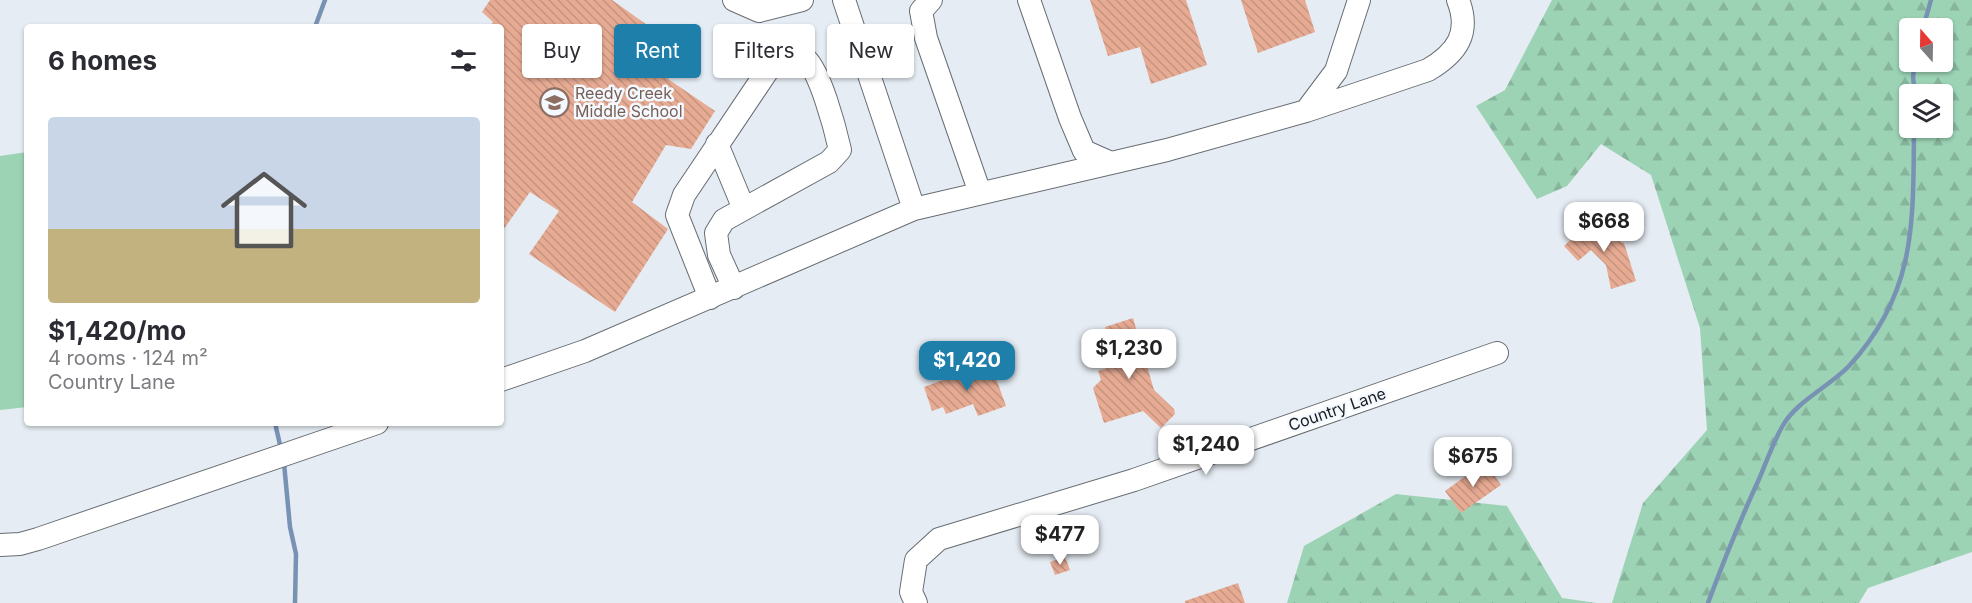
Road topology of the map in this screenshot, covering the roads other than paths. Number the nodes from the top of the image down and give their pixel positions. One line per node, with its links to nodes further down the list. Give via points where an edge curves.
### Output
1 (734, 0): 2 (street, via 759,11)
2 (802, 0)
3 (844, 0): 13 (street)
4 (931, 0): 11 (street, via 921,11 926,38)
5 (1029, 0): 10 (street, via 1084,151)
6 (1359, 0): 8 (street, via 1336,71)
7 (1458, 0): 8 (street, via 1465,16 1459,40 1447,59 1428,70)
8 (1306, 111): 10 (street)
9 (717, 144): 12 (street); 12 (street, via 774,61 789,54 804,57 816,72 840,150 830,162); 15 (street, via 684,195 677,214)
10 (1111, 163): 11 (street)
11 (980, 193): 13 (street)
12 (744, 209): 14 (street, via 724,220 716,233 718,255)
13 (914, 209): 14 (street)
14 (734, 288): 15 (street)
15 (710, 298): 17 (street, via 585,351)
16 (1497, 353): 20 (street, Country Lane, via 1134,480 939,539 916,560 911,592)
17 (504, 379)
18 (368, 426): 19 (street, via 38,539)
19 (0, 545)
20 (916, 603)

